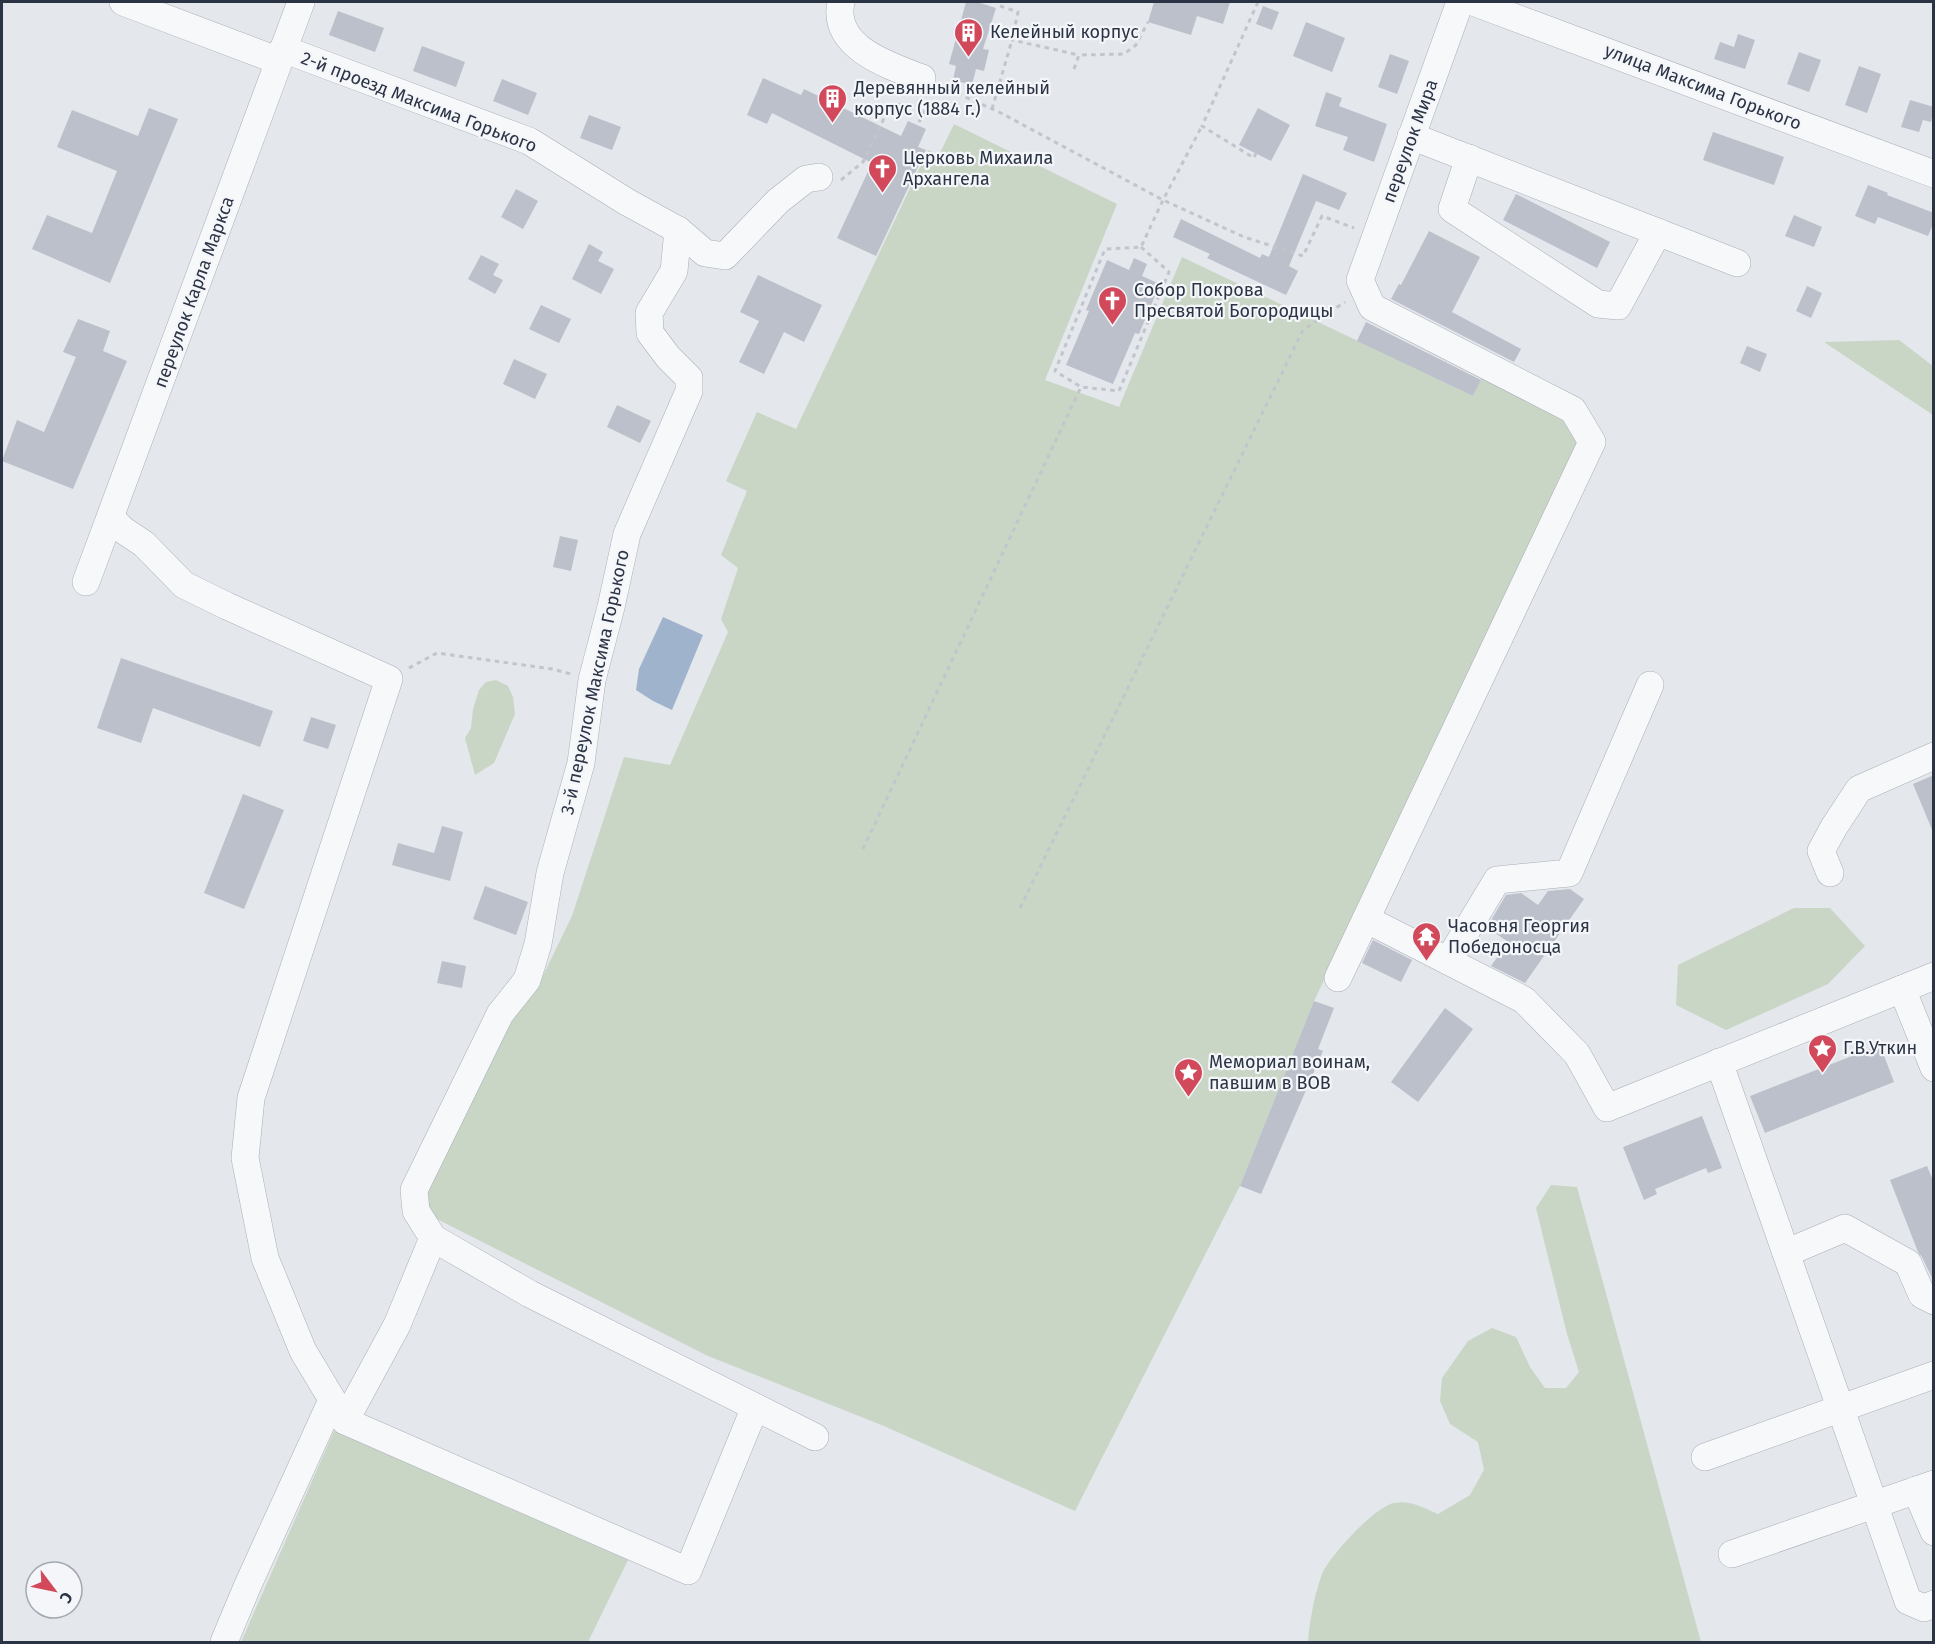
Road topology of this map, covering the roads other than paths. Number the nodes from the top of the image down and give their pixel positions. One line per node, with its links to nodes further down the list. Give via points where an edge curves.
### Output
1 (123, 2): 6 (street, 2-й проезд Максима Горького)
2 (301, 2): 6 (street, переулок Карла Маркса)
3 (841, 2): 7 (street, via 844,32 857,46 888,66)
4 (1460, 2): 8 (street, переулок Мира)
5 (1473, 2): 10 (street, улица Максима Горького)
6 (281, 55): 12 (street, 2-й проезд Максима Горького, via 529,141); 15 (street, переулок Карла Маркса)
7 (930, 81)
8 (1411, 136): 9 (street); 20 (street, переулок Мира, via 1362,285 1372,307 1573,410 1592,442)
9 (1468, 158): 13 (street); 13 (street, via 1452,209 1598,304 1618,306)
10 (1934, 174)
11 (819, 177): 12 (street, 2-й проезд Максима Горького, via 806,179 778,201 726,256 705,254)
12 (678, 230): 27 (street, 3-й переулок Максима Горького, via 674,271 649,313 650,333 689,378 689,391 627,534 592,680 581,763 550,873 538,944 527,980 501,1014 414,1190 416,1211)
13 (1658, 232): 14 (street)
14 (1737, 263)
15 (111, 518): 16 (street, переулок Карла Маркса); 33 (street, via 144,544 184,585 389,679 251,1098 245,1158 265,1258 303,1351)
16 (86, 582)
17 (1650, 685): 21 (street, via 1569,873 1497,880)
18 (1934, 756): 19 (street, via 1859,789 1821,851)
19 (1830, 873)
20 (1366, 919): 21 (street); 23 (street)
21 (1448, 961): 25 (street, via 1524,1000 1577,1054 1607,1108)
22 (1934, 976): 24 (street)
23 (1338, 978)
24 (1902, 989): 25 (street); 26 (street)
25 (1719, 1062): 28 (street)
26 (1934, 1068)
27 (433, 1238): 31 (street, via 530,1294); 33 (street, via 397,1325)
28 (1786, 1252): 29 (street, via 1845,1228 1908,1263 1922,1294); 32 (street)
29 (1934, 1301)
30 (1934, 1375): 32 (street)
31 (755, 1407): 33 (street, via 688,1571); 34 (street)
32 (1840, 1408): 35 (street); 37 (street)
33 (339, 1411): 41 (street, via 247,1587)
34 (814, 1437)
35 (1705, 1457)
36 (1925, 1487): 37 (street); 38 (street)
37 (1874, 1504): 39 (street); 40 (street, via 1908,1600 1924,1608)
38 (1934, 1532)
39 (1732, 1554)
40 (1934, 1604)
41 (224, 1642)

